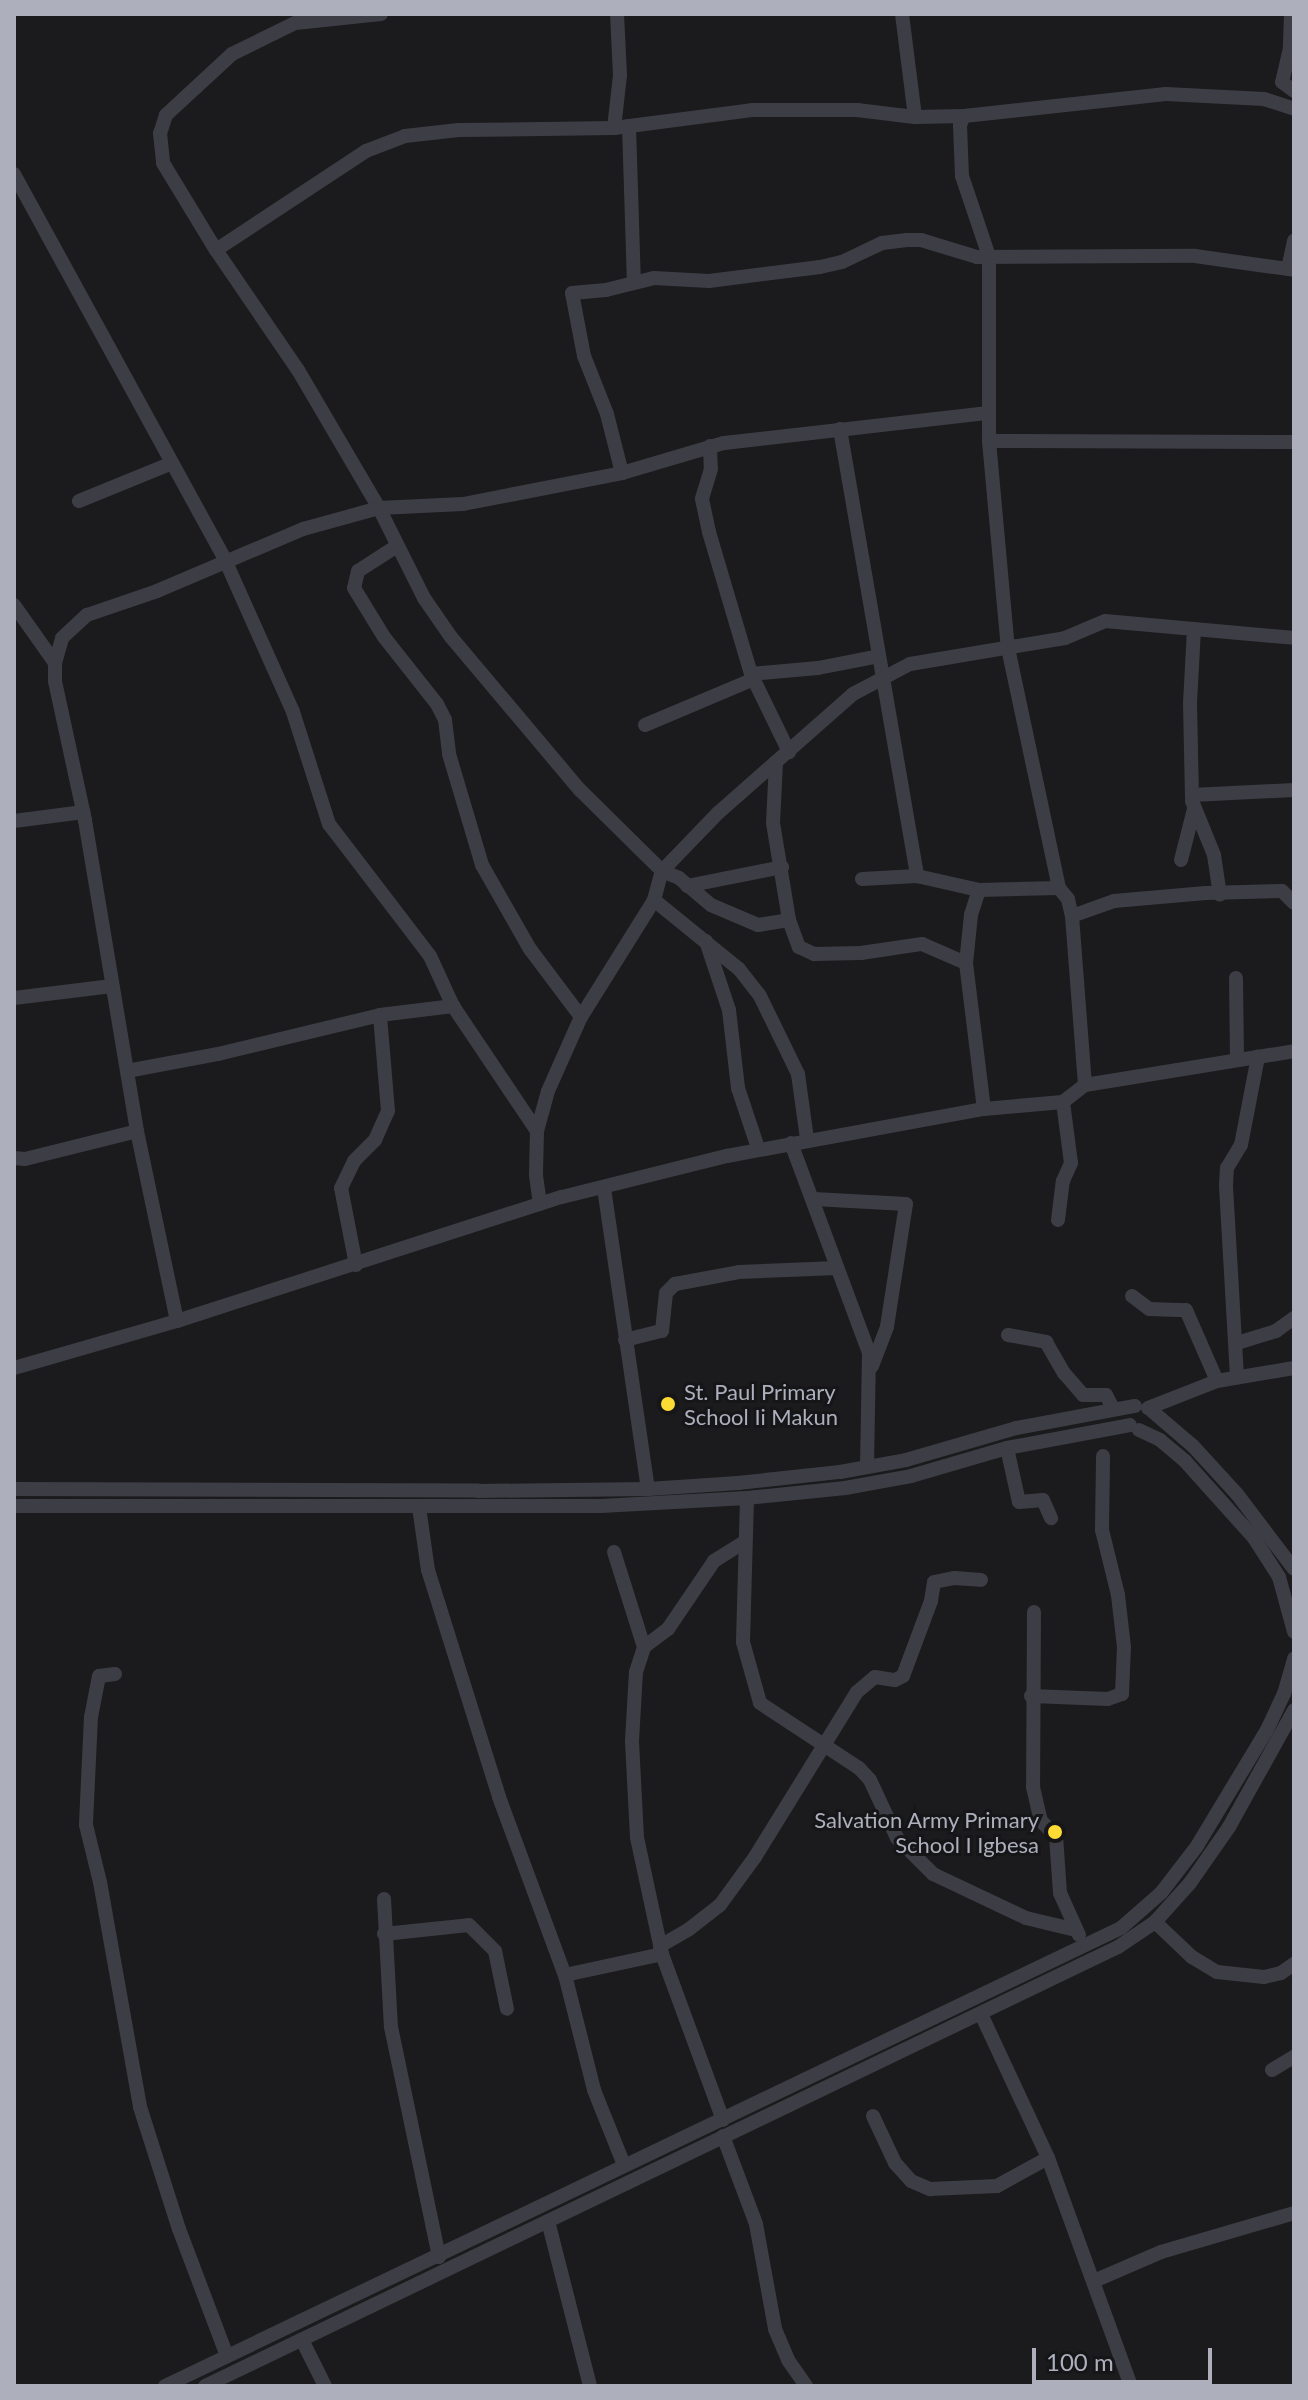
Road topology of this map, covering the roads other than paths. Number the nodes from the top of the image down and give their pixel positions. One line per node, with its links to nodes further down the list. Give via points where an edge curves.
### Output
1 (381, 14): 12 (street, via 295,23 232,54 166,115 160,133 163,163)
2 (617, 14): 9 (street)
3 (902, 14): 8 (street)
4 (1291, 14): 5 (street, via 1282,82)
5 (1294, 91)
6 (1294, 109): 7 (street, via 1264,99 1166,94)
7 (964, 116): 8 (street); 13 (street, via 962,176)
8 (915, 117): 9 (street, via 857,110 752,110)
9 (621, 127): 12 (street, via 405,136 366,151); 15 (street)
10 (14, 174): 21 (street)
11 (1294, 241): 14 (street)
12 (216, 250): 24 (street, via 298,370)
13 (989, 256): 14 (street, via 1195,256); 15 (street, via 921,240 893,241 820,267 709,281 668,277); 16 (street)
14 (1291, 270)
15 (634, 282): 22 (street, via 571,294 582,349)
16 (988, 413): 17 (street); 18 (street)
17 (840, 429): 20 (street); 31 (street)
18 (989, 441): 19 (street); 30 (street)
19 (1294, 442)
20 (710, 446): 22 (street); 33 (street, via 705,516)
21 (172, 463): 23 (street); 26 (street)
22 (622, 473): 24 (street, via 463,504)
23 (79, 501)
24 (379, 508): 25 (street); 26 (street, via 303,529)
25 (397, 546): 44 (street, via 451,637 580,790); 62 (street, via 358,571 354,588 384,637 437,704 482,865 530,949)
26 (226, 562): 32 (street, via 87,615 62,638); 60 (street, via 293,712 329,824 430,956)
27 (14, 605): 32 (street)
28 (1194, 629): 29 (street); 30 (street, via 1105,621 1065,638); 39 (street)
29 (1294, 638)
30 (1008, 648): 34 (street, via 910,664); 48 (street)
31 (879, 656): 33 (street); 34 (street)
32 (55, 663): 40 (street)
33 (752, 676): 35 (street); 36 (street)
34 (882, 676): 36 (street, via 828,714); 45 (street)
35 (645, 725)
36 (789, 752): 37 (street)
37 (776, 762): 43 (street, via 772,809); 44 (street)
38 (1294, 790): 39 (street)
39 (1193, 802): 42 (street); 50 (street, via 1214,855)
40 (83, 812): 41 (street); 58 (street)
41 (14, 821)
42 (1181, 860)
43 (782, 867): 47 (street); 54 (street)
44 (662, 871): 47 (street); 51 (street)
45 (917, 876): 46 (street); 49 (street)
46 (862, 879)
47 (687, 886): 54 (street, via 711,905 758,925)
48 (1059, 888): 49 (street); 53 (street)
49 (979, 890): 56 (street)
50 (1220, 895): 52 (street, via 1282,891); 53 (street, via 1114,901)
51 (654, 900): 55 (street); 62 (street)
52 (1294, 903)
53 (1072, 916): 67 (street)
54 (789, 920): 56 (street, via 799,947 814,954 922,944)
55 (706, 941): 72 (street, via 760,996 798,1074); 74 (street, via 729,1010 738,1088)
56 (966, 963): 69 (street)
57 (1236, 978): 65 (street)
58 (112, 986): 59 (street); 66 (street)
59 (14, 998)
60 (453, 1006): 61 (street); 71 (street)
61 (380, 1015): 66 (street); 80 (street, via 388,1111 375,1140 354,1161 341,1188)
62 (581, 1017): 71 (street, via 548,1091)
63 (1294, 1051): 64 (street)
64 (1258, 1057): 65 (street); 87 (street, via 1241,1145 1226,1175)
65 (1237, 1059): 67 (street)
66 (127, 1071): 70 (street)
67 (1085, 1085): 68 (street)
68 (1063, 1102): 69 (street); 79 (street, via 1071,1163)
69 (984, 1109): 72 (street)
70 (137, 1131): 75 (street); 84 (street)
71 (537, 1131): 78 (street)
72 (807, 1139): 73 (street)
73 (791, 1143): 74 (street); 77 (street)
74 (758, 1148): 76 (street)
75 (14, 1158)
76 (604, 1188): 78 (street); 86 (street)
77 (814, 1199): 81 (street); 88 (street, via 906,1204 887,1327)
78 (540, 1204): 80 (street)
79 (1058, 1220)
80 (356, 1265): 84 (street)
81 (837, 1268): 86 (street, via 739,1272 675,1284 666,1293 662,1331); 88 (street)
82 (1132, 1296): 92 (street, via 1149,1309 1186,1310)
83 (1294, 1318): 87 (street, via 1276,1331)
84 (177, 1321): 89 (street)
85 (1008, 1335): 93 (street, via 1046,1342 1083,1395 1106,1395)
86 (625, 1340): 100 (street)
87 (1237, 1343): 91 (street)
88 (872, 1366): 98 (street)
89 (14, 1368)
90 (1294, 1368): 91 (street)
91 (1237, 1377): 92 (street)
92 (1217, 1381): 94 (street)
93 (1113, 1408): 94 (street); 98 (street)
94 (1145, 1408): 95 (street, via 1128,1414); 95 (street, via 1151,1425); 107 (street, via 1193,1446)
95 (1135, 1428): 96 (street); 110 (street, via 1185,1461 1254,1538 1279,1577)
96 (1007, 1448): 101 (street, via 911,1476); 104 (street, via 1019,1502 1043,1500)
97 (1103, 1456): 114 (street, via 1102,1530 1118,1595 1122,1694 1108,1699)
98 (867, 1467): 100 (street)
99 (14, 1489): 100 (street)
100 (648, 1489)
101 (747, 1498): 103 (street); 105 (street)
102 (14, 1506): 103 (street)
103 (419, 1507): 124 (street, via 428,1570 499,1797)
104 (1051, 1518)
105 (744, 1542): 111 (street, via 714,1561 668,1629); 116 (street, via 743,1649 760,1703)
106 (614, 1552): 111 (street)
107 (1294, 1568)
108 (981, 1580): 116 (street, via 934,1582 903,1676 880,1676 862,1687)
109 (1034, 1612): 114 (street)
110 (1294, 1632)
111 (644, 1647): 122 (street, via 636,1672 631,1778 637,1837)
112 (1294, 1658): 121 (street, via 1267,1730 1176,1875 1145,1911)
113 (115, 1674): 139 (street, via 99,1676 86,1825 140,2107)
114 (1031, 1696): 119 (street, via 1033,1792 1041,1821 1056,1836 1060,1893)
115 (1294, 1710): 118 (street, via 1229,1827)
116 (825, 1746): 119 (street, via 870,1780 897,1838 933,1874 1026,1918); 122 (street, via 720,1905)
117 (384, 1899): 120 (street)
118 (1155, 1922): 123 (street, via 1192,1957 1217,1972 1264,1977); 126 (street, via 1118,1947)
119 (1076, 1930): 121 (street)
120 (384, 1934): 125 (street, via 469,1925 495,1951); 136 (street, via 391,2027)
121 (1085, 1945): 130 (street)
122 (661, 1950): 124 (street); 130 (street)
123 (1294, 1964)
124 (565, 1975): 133 (street, via 594,2090)
125 (507, 2009)
126 (981, 2014): 131 (street); 132 (street)
127 (1294, 2057): 128 (street)
128 (1272, 2070)
129 (873, 2116): 132 (street, via 895,2163 911,2181 930,2189 997,2186)
130 (723, 2120): 133 (street)
131 (723, 2136): 135 (street); 144 (street, via 756,2224 775,2329)
132 (1048, 2158): 137 (street)
133 (624, 2165): 136 (street)
134 (1294, 2213): 137 (street, via 1161,2252)
135 (548, 2221): 138 (street); 143 (street)
136 (439, 2257): 139 (street)
137 (1094, 2281): 145 (street)
138 (302, 2340): 141 (street); 142 (street)
139 (227, 2356): 140 (street)
140 (165, 2386)
141 (205, 2386)
142 (325, 2386)
143 (590, 2386)
144 (806, 2386)
145 (1131, 2386)

